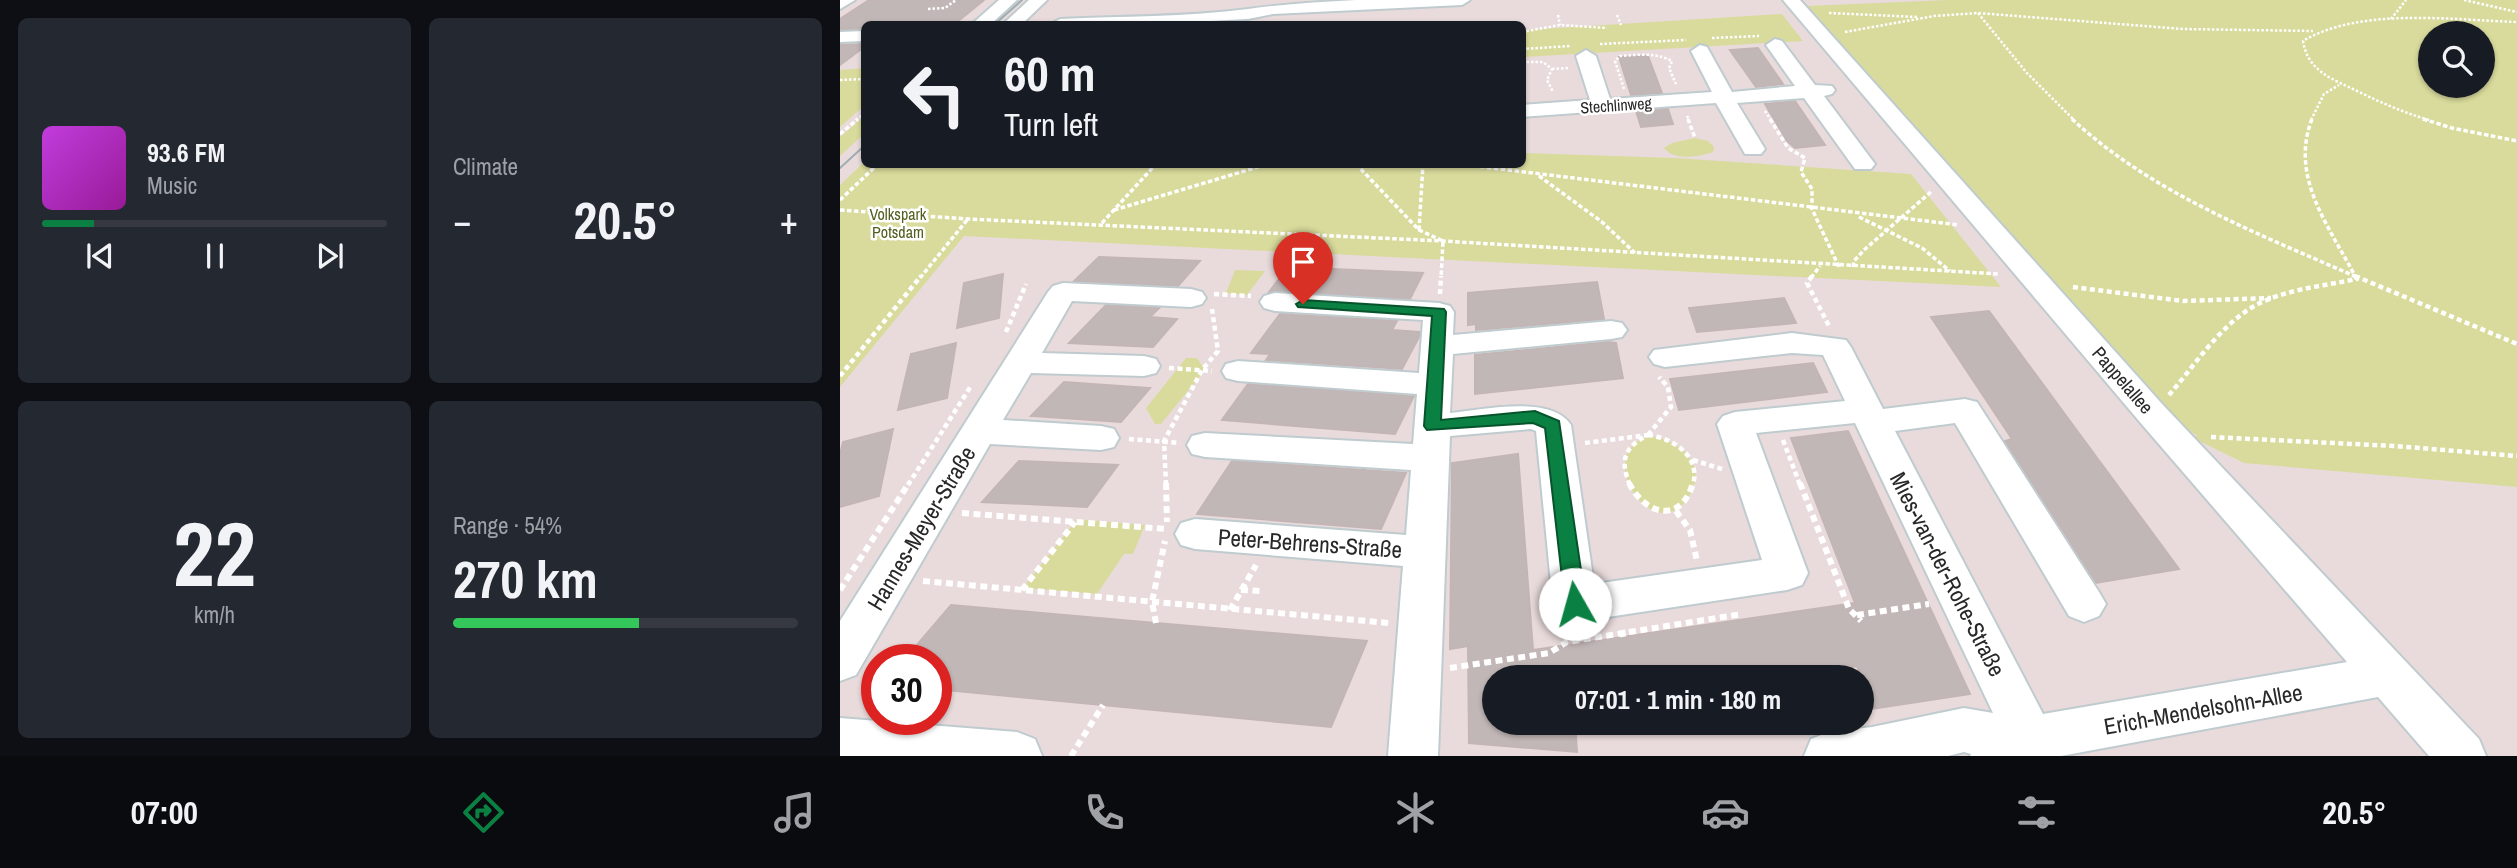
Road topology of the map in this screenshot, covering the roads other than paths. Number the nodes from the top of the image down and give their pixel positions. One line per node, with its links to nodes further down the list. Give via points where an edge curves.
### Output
1 (847, 0): 6 (street)
2 (1009, 0): 10 (street)
3 (1039, 0): 11 (street)
4 (1462, 0): 5 (street)
5 (1432, 1): 9 (street)
6 (840, 4)
7 (1270, 4): 9 (street); 12 (street, via 1248,14)
8 (1794, 4): 18 (street, Pappelallee)
9 (1334, 15)
10 (984, 21)
11 (1015, 21)
12 (1113, 21)
13 (861, 36): 14 (street)
14 (840, 37)
15 (1769, 40): 19 (street)
16 (1702, 43): 20 (street)
17 (1586, 49): 21 (street)
18 (1866, 86): 19 (street, Stechlinweg); 42 (street, Pappelallee)
19 (1809, 92): 20 (street, Stechlinweg); 24 (street)
20 (1730, 97): 21 (street, Stechlinweg); 23 (street)
21 (1602, 106): 22 (street, Stechlinweg)
22 (1526, 111)
23 (1753, 149)
24 (1863, 164)
25 (1200, 296): 29 (street, Hannes-Meyer-Straße, via 1063,292 1044,324)
26 (1275, 302): 28 (street)
27 (1611, 330): 28 (street)
28 (1437, 348): 32 (street); 36 (street, Peter-Behrens-Straße)
29 (1010, 352): 31 (street); 34 (street, Hannes-Meyer-Straße)
30 (1665, 356): 33 (street, Mies-van-der-Rohe-Straße, via 1792,343 1835,347)
31 (1144, 366)
32 (1238, 372)
33 (1869, 416): 36 (street, via 1735,424 1787,573 1575,604 1553,425 1535,417); 40 (street, via 1965,410); 44 (street, Mies-van-der-Rohe-Straße, via 1960,599)
34 (980, 431): 35 (street, Hannes-Meyer-Straße); 41 (street, Hannes-Meyer-Straße)
35 (1101, 438)
36 (1432, 442): 37 (street); 39 (street, Peter-Behrens-Straße)
37 (1205, 445)
38 (1195, 534): 39 (street, Peter-Behrens-Straße)
39 (1425, 552): 46 (street, Peter-Behrens-Straße)
40 (2084, 604)
41 (840, 662)
42 (2388, 675): 44 (street, Erich-Mendelsohn-Allee); 48 (street, Pappelallee)
43 (840, 741): 45 (street)
44 (2017, 748): 47 (street, Erich-Mendelsohn-Allee, via 1964,730)
45 (1017, 756)
46 (1413, 756)
47 (1829, 756)
48 (2460, 756)

